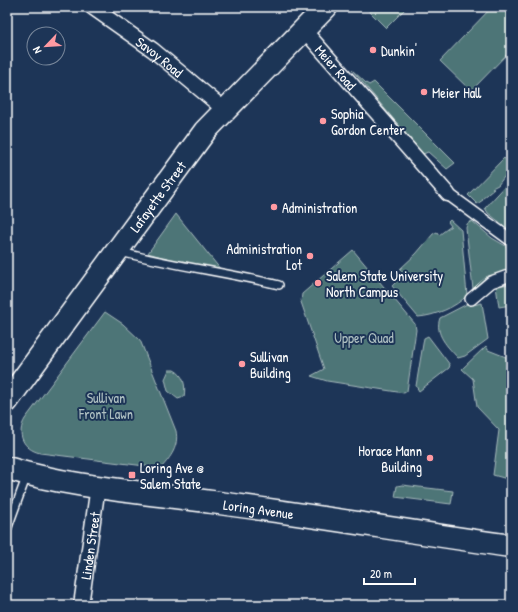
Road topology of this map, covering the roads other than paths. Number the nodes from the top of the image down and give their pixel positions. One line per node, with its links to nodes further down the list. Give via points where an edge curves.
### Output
1 (92, 7): 4 (street, Savoy Road, via 153,50)
2 (326, 7): 3 (main road, Lafayette Street)
3 (304, 30): 4 (main road, Lafayette Street); 5 (street, Meier Road)
4 (225, 110): 7 (main road, Lafayette Street, via 205,131)
5 (448, 194): 6 (street)
6 (511, 240)
7 (117, 251): 9 (lane, via 173,265 244,276); 11 (main road, Lafayette Street)
8 (511, 275): 10 (street, via 491,282)
9 (279, 285)
10 (471, 299)
11 (7, 401)
12 (17, 471): 13 (main road, Loring Avenue); 14 (lane)
13 (98, 486): 15 (main road, Loring Avenue); 16 (street, Linden Street)
14 (7, 530)
15 (511, 546)
16 (81, 605)

